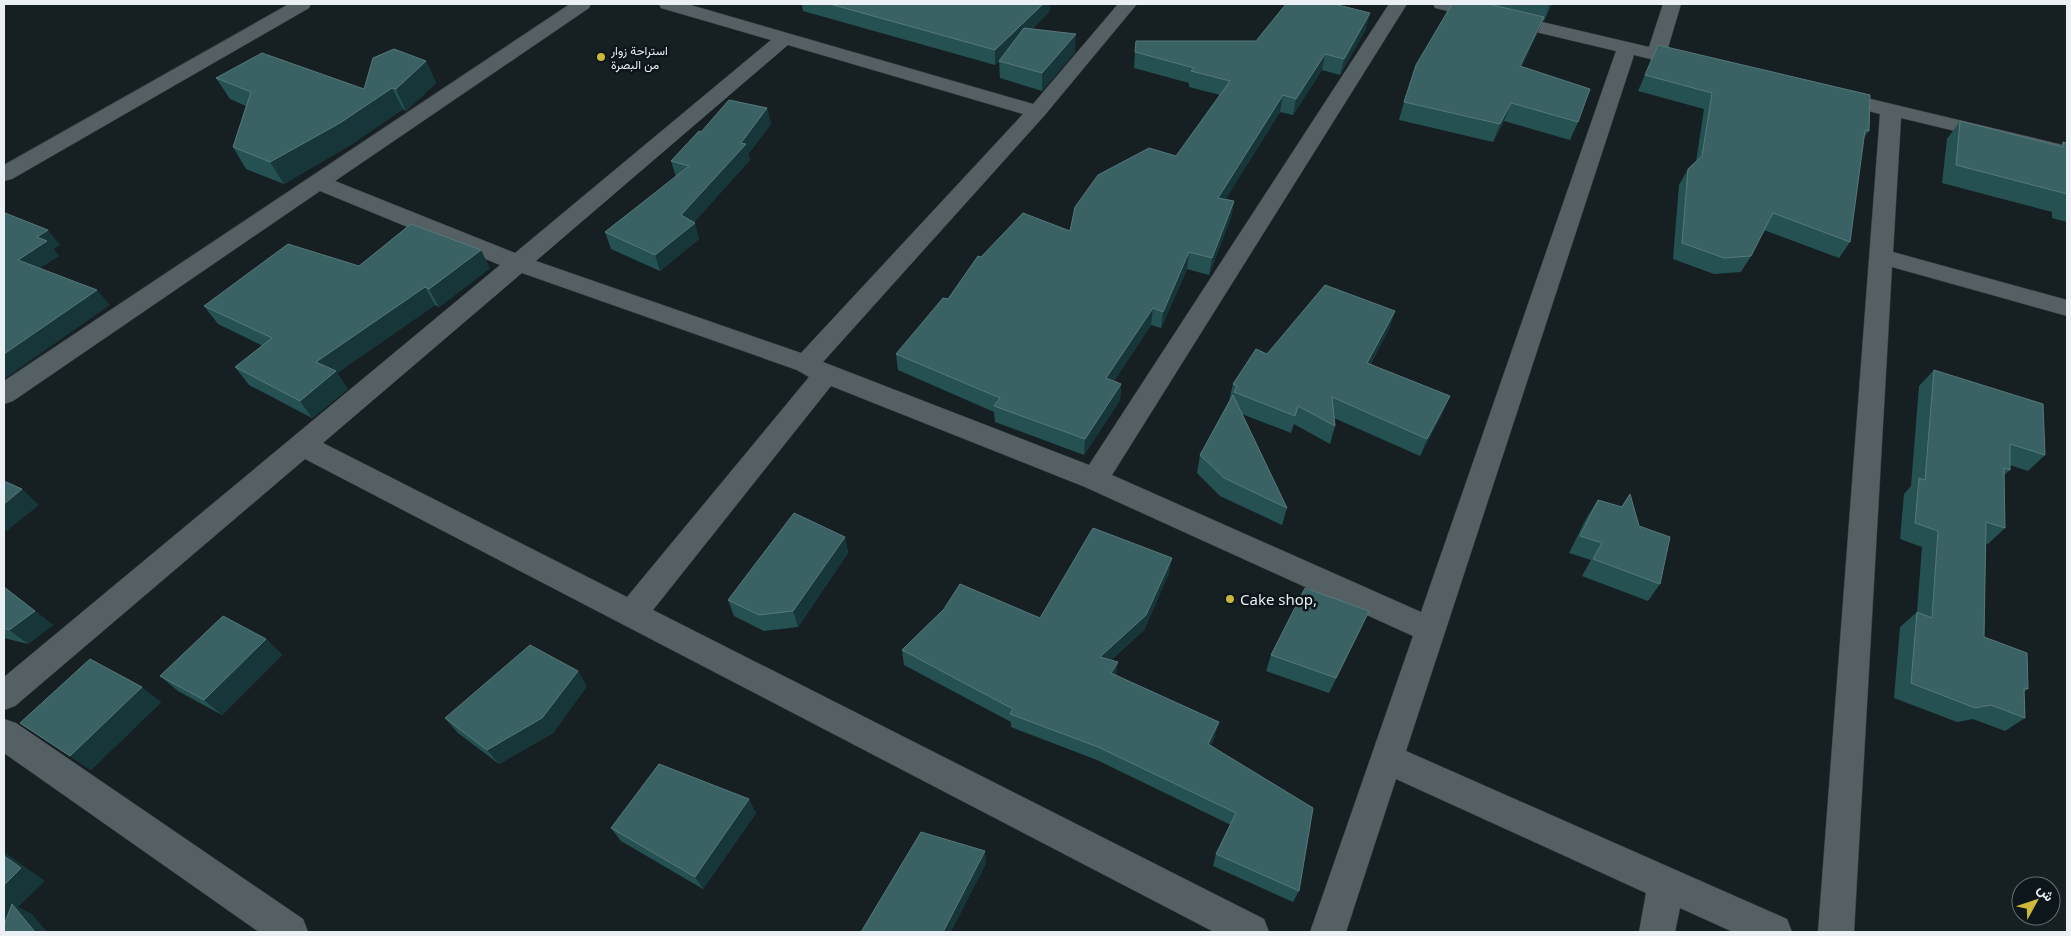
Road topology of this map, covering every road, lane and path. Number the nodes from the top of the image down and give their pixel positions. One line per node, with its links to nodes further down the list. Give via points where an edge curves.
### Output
1 (302, 4): 16 (street)
2 (582, 4): 17 (street)
3 (668, 4): 8 (street)
4 (1128, 4): 14 (street)
5 (1398, 4): 24 (street)
6 (1442, 4): 9 (street)
7 (1672, 4): 10 (street)
8 (785, 38): 14 (street); 19 (street)
9 (1627, 48): 10 (street); 26 (street)
10 (1656, 54): 11 (street)
11 (1713, 68)
12 (1816, 92): 13 (street)
13 (1891, 110): 15 (street); 18 (street)
14 (1037, 112): 21 (street)
15 (2067, 152)
16 (4, 174)
17 (318, 182): 19 (street); 22 (street)
18 (1881, 256): 20 (street); 36 (street)
19 (518, 263): 21 (street); 23 (street)
20 (2067, 308)
21 (816, 369): 24 (street); 25 (street)
22 (4, 394)
23 (302, 445): 25 (street); 27 (street)
24 (1095, 479): 26 (street)
25 (632, 614): 32 (street)
26 (1431, 630): 29 (street)
27 (4, 696)
28 (4, 734): 31 (street)
29 (1388, 759): 30 (street); 33 (street)
30 (1666, 884): 34 (street); 35 (street)
31 (290, 932)
32 (1251, 932)
33 (1328, 932)
34 (1656, 932)
35 (1774, 932)
36 (1836, 932)

